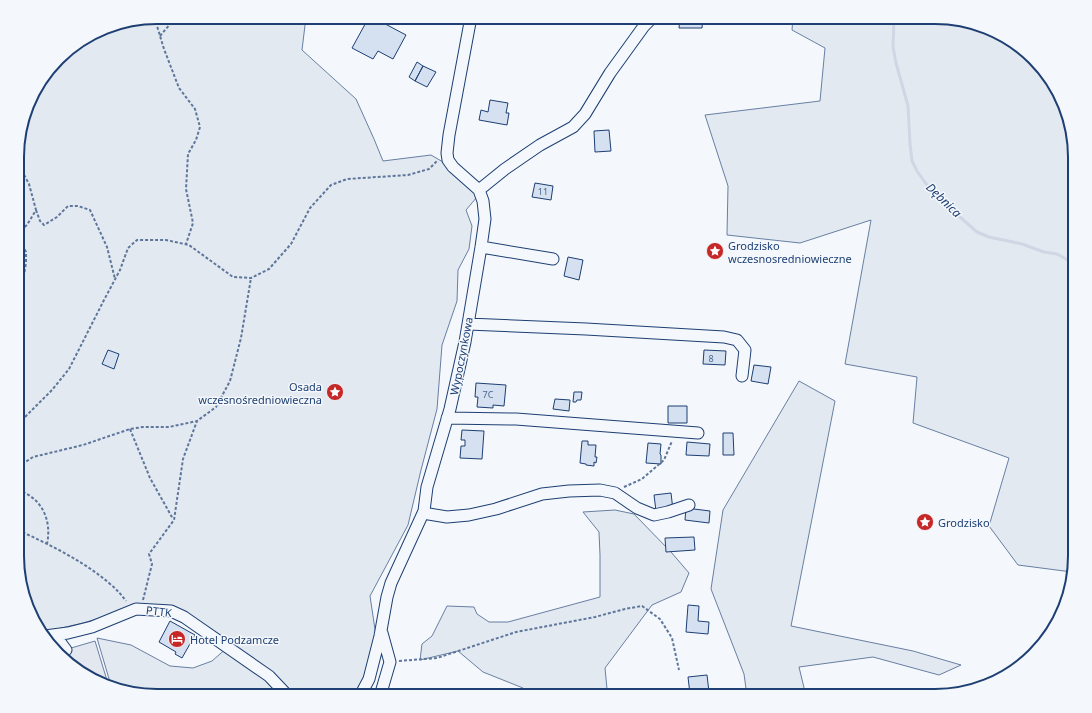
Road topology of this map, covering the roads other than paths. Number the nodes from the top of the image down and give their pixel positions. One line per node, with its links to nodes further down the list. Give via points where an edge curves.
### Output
1 (470, 24): 3 (street, via 447,153 453,167)
2 (646, 24): 3 (street, via 573,127 534,149)
3 (479, 190): 4 (street, Wypoczynkowa, via 485,219)
4 (481, 247): 5 (street); 6 (street, Wypoczynkowa)
5 (553, 259)
6 (468, 324): 7 (street, via 724,337 738,340 745,350); 8 (street, Wypoczynkowa)
7 (742, 376)
8 (447, 418): 9 (street, via 516,419); 11 (street, Wypoczynkowa, via 427,487)
9 (698, 433)
10 (689, 505): 11 (street, via 654,515 637,508 615,493 600,490 542,494 469,515 447,517)
11 (423, 513): 12 (street, Wypoczynkowa, via 391,583)
12 (382, 630): 16 (street, Wypoczynkowa, via 369,679); 17 (street, via 390,662)
13 (50, 635): 14 (street, PTTK); 15 (street, PTTK, via 92,627 137,610 171,611 184,617 269,676)
14 (66, 650)
15 (281, 689)
16 (364, 689)
17 (382, 689)

